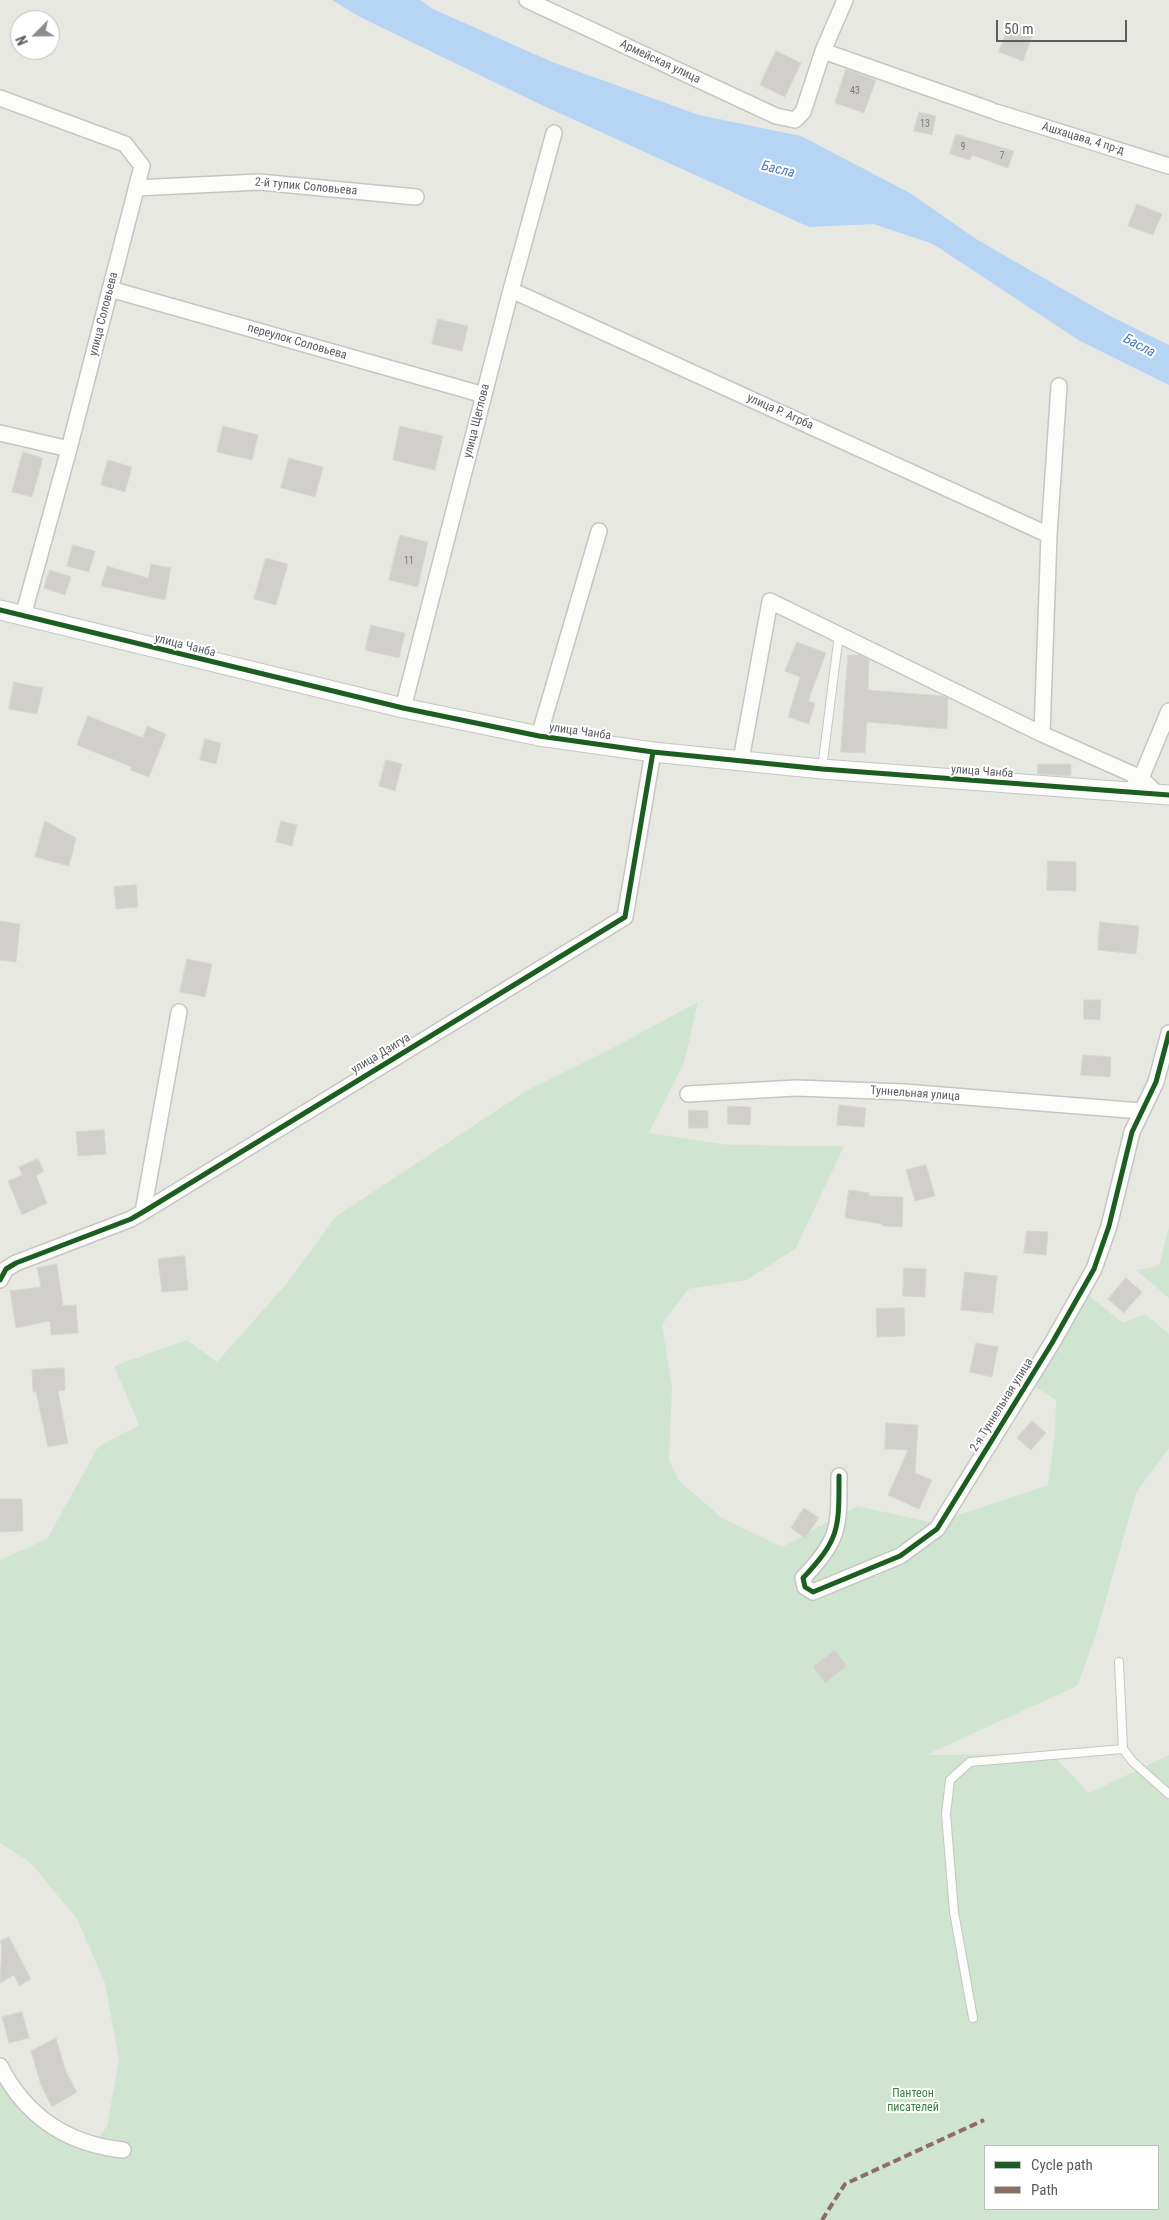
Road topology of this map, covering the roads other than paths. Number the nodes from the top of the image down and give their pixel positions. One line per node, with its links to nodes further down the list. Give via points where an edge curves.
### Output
1 (527, 0): 3 (street, Армейская улица, via 776,116 795,120 803,112)
2 (845, 0): 3 (street)
3 (823, 51): 6 (street, Ашхацава, 4 пр-д, via 994,111)
4 (0, 98): 7 (street, улица Соловьева, via 125,144 142,166)
5 (554, 133): 10 (street, улица Щеглова)
6 (1169, 166)
7 (136, 188): 8 (street, 2-й тупик Соловьева, via 259,182); 9 (street, улица Соловьева)
8 (416, 197)
9 (110, 289): 12 (street, переулок Соловьева); 14 (street, улица Соловьева)
10 (511, 290): 12 (street, улица Щеглова); 16 (street, улица Р. Агрба)
11 (1059, 386): 16 (street)
12 (484, 395): 20 (street, улица Щеглова)
13 (0, 433): 14 (street)
14 (69, 449): 18 (street, улица Соловьева)
15 (599, 531): 23 (street)
16 (1049, 535): 22 (street)
17 (0, 610): 18 (street, улица Чанба)
18 (23, 616): 20 (street, улица Чанба)
19 (839, 634): 22 (street); 25 (street, via 770,601); 26 (lane)
20 (403, 708): 23 (street, улица Чанба)
21 (1169, 711): 27 (street)
22 (1042, 734): 27 (street)
23 (539, 736): 24 (street, улица Чанба)
24 (653, 752): 25 (street, улица Чанба); 34 (street, улица Дзигуа, via 625,917)
25 (741, 760): 26 (street, улица Чанба)
26 (822, 770): 28 (street, улица Чанба)
27 (1141, 778): 28 (street); 29 (street)
28 (1127, 792): 29 (street, улица Чанба)
29 (1163, 794)
30 (179, 1012): 34 (street)
31 (1169, 1033): 33 (street, 2-я Туннельная улица, via 1156,1082)
32 (688, 1094): 33 (street, Туннельная улица, via 796,1088 904,1092)
33 (1142, 1111): 36 (street, 2-я Туннельная улица, via 1130,1139 1109,1226 1094,1269 937,1529 900,1556 813,1592 805,1587 804,1578 832,1542 839,1522)
34 (143, 1212): 35 (street, улица Дзигуа, via 16,1263 6,1269)
35 (0, 1280)
36 (839, 1476)
37 (1119, 1662): 38 (lane)
38 (1123, 1749): 39 (lane); 40 (lane, via 970,1762 950,1780 946,1814 954,1912)
39 (1169, 1794)
40 (973, 2018)
41 (0, 2066): 42 (street, via 9,2084 38,2117 64,2135 97,2147)
42 (123, 2150)

